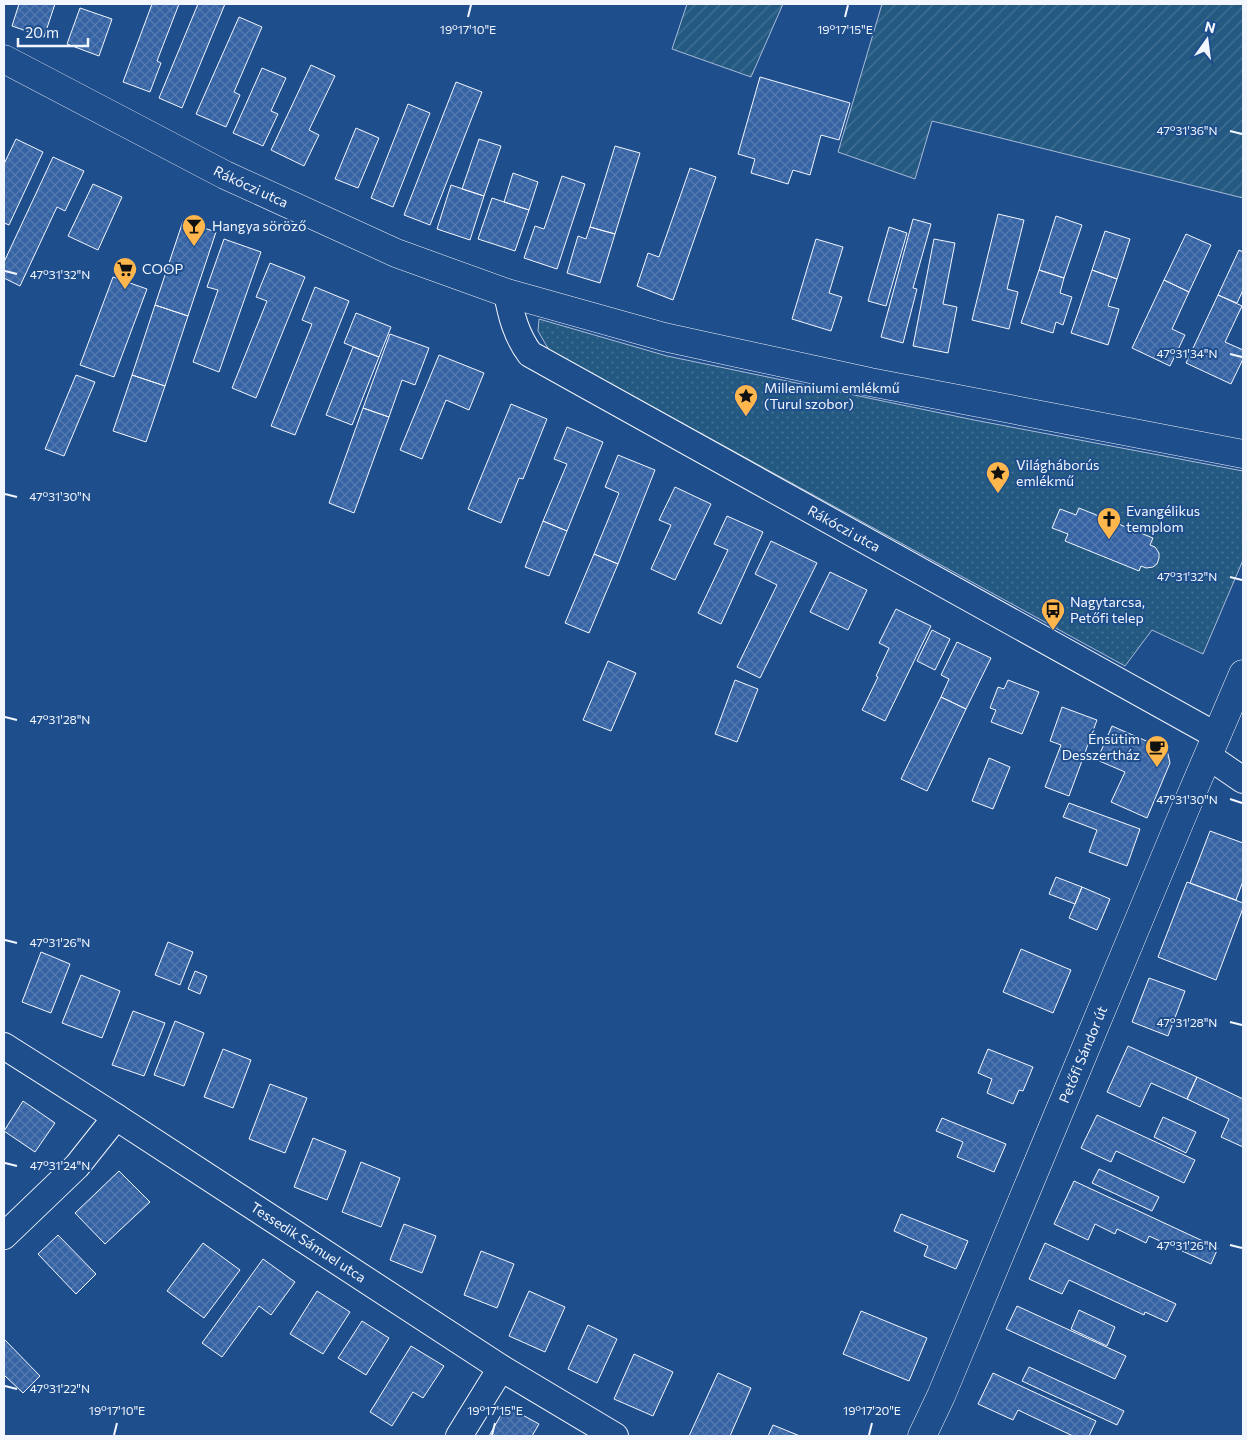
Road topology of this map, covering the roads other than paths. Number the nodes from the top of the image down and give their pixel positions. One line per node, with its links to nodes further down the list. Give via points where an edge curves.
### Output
1 (4, 59): 2 (main road, Rákóczi utca, via 225,175 396,253)
2 (507, 293): 3 (main road, Rákóczi utca, via 664,338 870,382); 5 (street, Rákóczi utca, via 521,342 530,354)
3 (1243, 454)
4 (1243, 674): 5 (main road, Petőfi Sándor út)
5 (1212, 746): 6 (street, Rákóczi utca); 13 (main road, Petőfi Sándor út)
6 (1243, 780)
7 (4, 1046): 8 (street, Tessedik Sámuel utca)
8 (116, 1117): 9 (street, via 77,1166); 10 (street, Tessedik Sámuel utca)
9 (4, 1236)
10 (502, 1368): 11 (street); 12 (street, Tessedik Sámuel utca)
11 (459, 1436)
12 (614, 1436)
13 (922, 1436)

